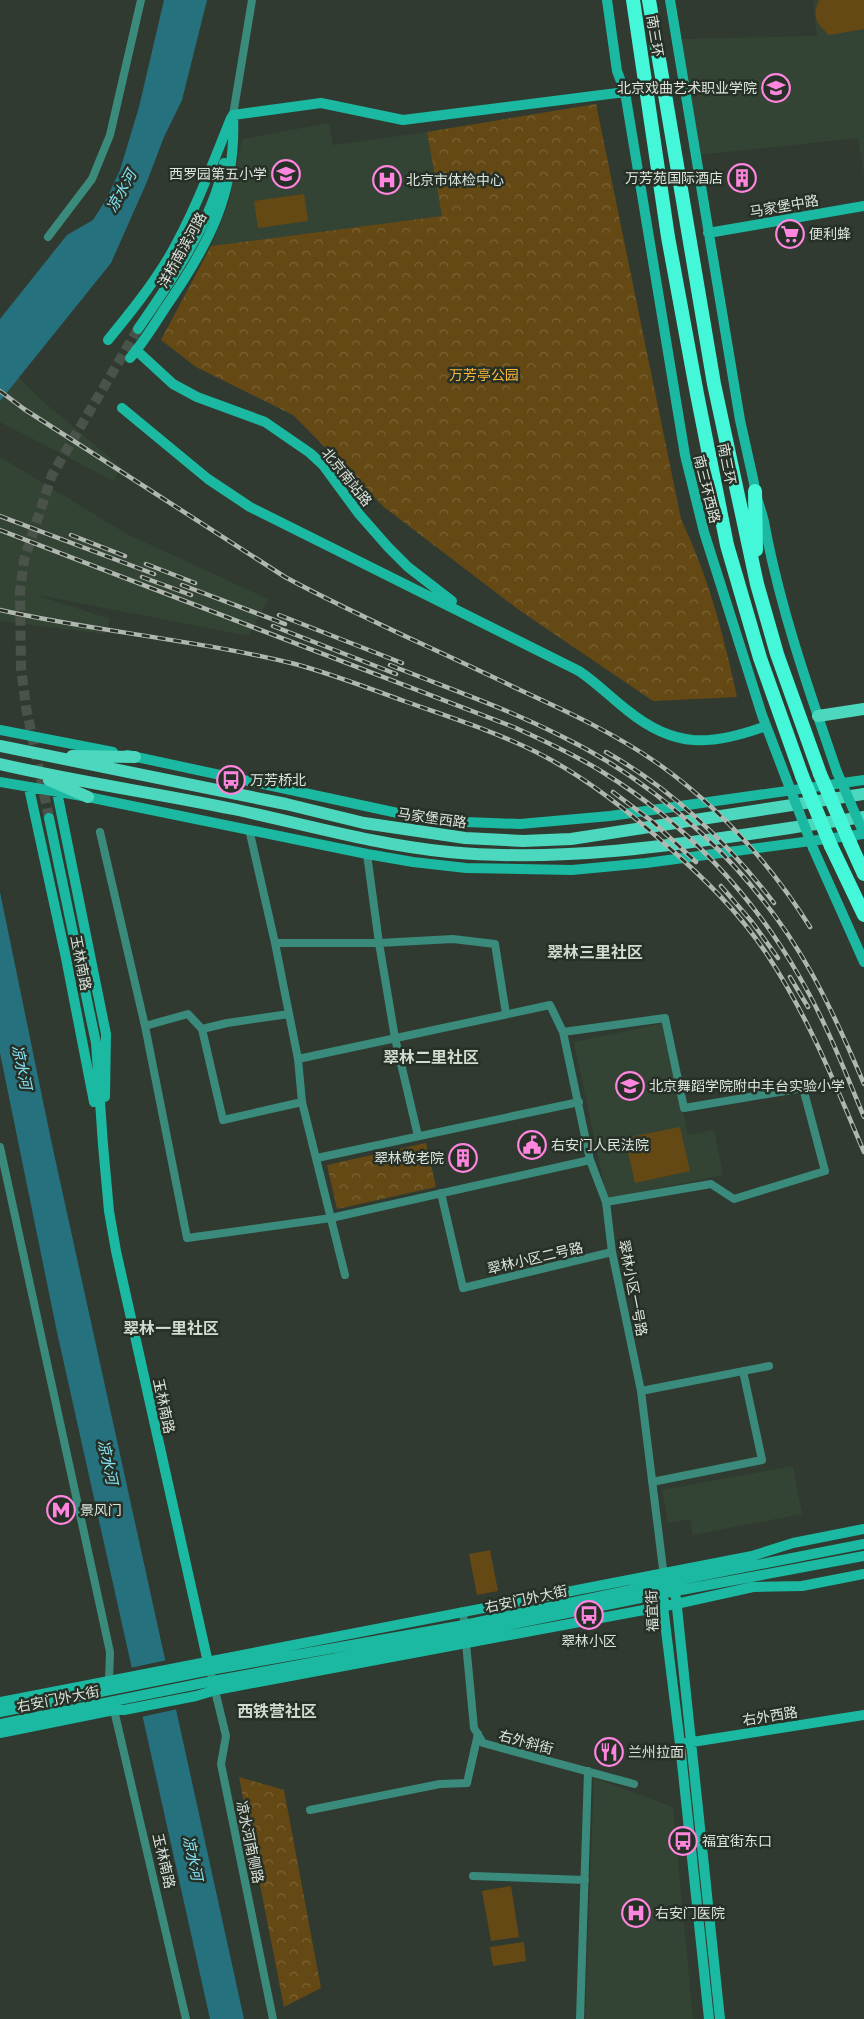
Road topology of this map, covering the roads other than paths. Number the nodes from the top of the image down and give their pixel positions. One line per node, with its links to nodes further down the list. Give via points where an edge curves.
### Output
1 (141, 0): 11 (street, via 110,136 92,179)
2 (252, 0): 8 (street, 洋桥南滨河路)
3 (607, 0): 7 (street, 南三环西路, via 617,71)
4 (633, 0): 41 (highway, 南三环, bridge, via 668,237 727,545 760,658 802,776)
5 (649, 0): 17 (highway, 南三环, via 714,384)
6 (670, 0): 10 (street)
7 (625, 92): 8 (street, via 403,120 321,103); 21 (street, 南三环西路, via 685,455 704,532)
8 (233, 115): 12 (street, 洋桥南滨河路, via 222,173 208,211 186,256); 13 (street, 洋桥南滨河路, via 170,256 138,304); 14 (street, 洋桥南滨河路, via 234,140 224,199 211,233 186,278)
9 (864, 206): 10 (street, 马家堡中路)
10 (708, 233): 16 (street)
11 (48, 237)
12 (138, 330)
13 (108, 340)
14 (133, 354): 18 (street, 北京南站路, via 173,384 197,397 265,422 310,453 388,547)
15 (122, 408): 18 (street, 北京南站路, via 208,479 250,507)
16 (754, 492): 17 (highway); 20 (street, via 764,518 793,640)
17 (757, 584): 40 (highway, 南三环, bridge, via 777,654 820,774)
18 (470, 616): 21 (street, 北京南站路, via 580,671 640,721 658,731 685,740 714,741 737,737)
19 (864, 709): 20 (main road)
20 (818, 716): 38 (street, bridge, via 837,772)
21 (766, 726): 44 (street, 南三环西路, bridge)
22 (0, 730): 25 (street, 马家堡西路)
23 (0, 746): 24 (main road, 马家堡西路)
24 (41, 756): 25 (main road); 32 (main road, 马家堡西路, via 286,804 364,824 466,838 523,841 571,839)
25 (135, 757): 28 (street, 马家堡西路, via 407,816 520,824 610,816)
26 (0, 764): 27 (main road)
27 (26, 770): 33 (main road); 34 (main road, via 449,852 537,855 628,850)
28 (864, 780)
29 (1, 782): 30 (street)
30 (29, 788): 31 (street); 55 (street, 玉林南路)
31 (57, 792): 33 (street); 55 (street, 玉林南路, via 106,1034)
32 (864, 794)
33 (88, 797): 36 (street)
34 (864, 817)
35 (49, 818): 55 (street, 玉林南路, via 96,1043)
36 (249, 829): 39 (street); 42 (street)
37 (100, 832): 47 (street)
38 (864, 834): 39 (street, via 572,870 466,868)
39 (367, 854): 43 (street)
40 (864, 874)
41 (864, 915)
42 (275, 942): 43 (street); 45 (street)
43 (379, 943): 46 (street, via 453,939 495,944); 50 (street)
44 (864, 962)
45 (289, 1014): 48 (street); 51 (street)
46 (506, 1014): 49 (street, 翠林小区一号路, via 550,1005); 50 (street)
47 (145, 1026): 48 (street, via 188,1014); 61 (street, via 187,1238)
48 (202, 1029): 52 (street, via 223,1120)
49 (564, 1032): 53 (street, 翠林小区一号路); 60 (street, via 665,1018 684,1108 804,1088 825,1171 734,1199 711,1184)
50 (395, 1038): 51 (street); 54 (street)
51 (298, 1059): 52 (street)
52 (302, 1102): 57 (street)
53 (579, 1102): 54 (street); 58 (street, 翠林小区一号路)
54 (418, 1136): 57 (street)
55 (103, 1145): 79 (street, 玉林南路, via 116,1251)
56 (0, 1147): 80 (street)
57 (317, 1158): 61 (street)
58 (590, 1160): 59 (street); 60 (street, 翠林小区一号路)
59 (442, 1193): 61 (street); 62 (street, 翠林小区二号路, via 463,1288)
60 (606, 1202): 62 (street, 翠林小区一号路)
61 (331, 1218): 63 (street)
62 (612, 1252): 66 (street, 翠林小区一号路)
63 (345, 1275)
64 (769, 1366): 65 (street)
65 (743, 1371): 66 (street); 67 (street, via 762,1460)
66 (641, 1391): 67 (street, 翠林小区一号路)
67 (652, 1482): 72 (street, 翠林小区一号路)
68 (864, 1529): 72 (street, via 793,1543)
69 (864, 1544): 72 (street, 右安门外大街)
70 (864, 1556): 72 (street, 右安门外大街)
71 (864, 1574): 73 (street, via 802,1586 753,1587)
72 (667, 1585): 73 (street, 福宜街); 74 (street, 福宜街); 75 (street); 76 (street, 右安门外大街); 78 (street, 右安门外大街)
73 (676, 1604): 74 (street); 89 (street, 福宜街)
74 (663, 1606): 77 (street); 90 (street, 福宜街)
75 (463, 1611): 78 (street, 右外斜街); 79 (street)
76 (513, 1624): 77 (street); 78 (street, 右安门外大街)
77 (546, 1628): 78 (street)
78 (465, 1634): 79 (street, 右安门外大街); 81 (street, 右安门外大街); 88 (street, 右外斜街, via 474,1728)
79 (209, 1666): 80 (street, 右安门外大街); 81 (street, 凉水河南侧路)
80 (115, 1683): 82 (street); 84 (street, 右安门外大街)
81 (215, 1685): 83 (street, 右安门外大街, via 194,1685); 83 (street, via 196,1696); 97 (street, 凉水河南侧路, via 226,1736 221,1764)
82 (0, 1702)
83 (120, 1707): 86 (street, 右安门外大街); 87 (street); 96 (street, 玉林南路)
84 (0, 1712)
85 (864, 1714): 89 (street, 右外西路)
86 (0, 1724)
87 (0, 1733)
88 (478, 1734): 91 (street, 右外斜街, via 483,1743); 93 (street, via 467,1783 440,1784)
89 (691, 1743): 90 (street, 右外西路); 100 (street, 福宜街)
90 (680, 1744): 99 (street, 福宜街)
91 (588, 1771): 92 (street, 右外斜街); 95 (street)
92 (634, 1784)
93 (310, 1810)
94 (473, 1876): 95 (street)
95 (585, 1880): 98 (street)
96 (186, 2019)
97 (273, 2019)
98 (580, 2019)
99 (709, 2019)
100 (720, 2019)

